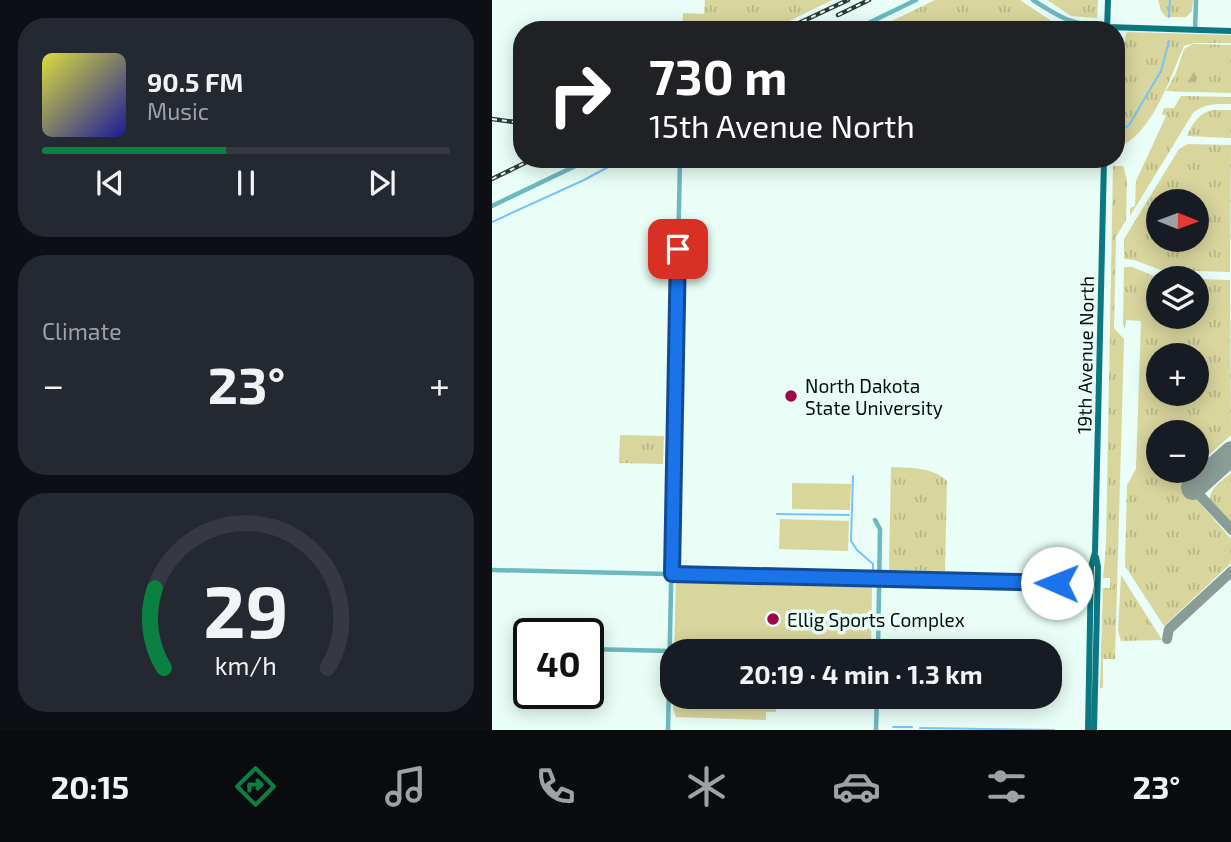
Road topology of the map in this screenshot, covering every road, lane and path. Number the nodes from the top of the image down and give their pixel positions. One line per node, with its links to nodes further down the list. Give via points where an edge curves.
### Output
1 (916, 0): 5 (street)
2 (1033, 0): 6 (street)
3 (1109, 0): 7 (main road)
4 (1196, 0): 9 (street)
5 (873, 21)
6 (1065, 21)
7 (1108, 21)
8 (1125, 29): 9 (main road)
9 (1195, 30): 10 (main road)
10 (1231, 31)
11 (571, 168): 14 (street)
12 (680, 168): 17 (street)
13 (1104, 168): 19 (main road, 19th Avenue North)
14 (492, 206)
15 (875, 520): 18 (street, via 880,529)
16 (492, 570): 17 (street)
17 (672, 574): 18 (street); 20 (street)
18 (879, 579): 19 (street); 21 (street)
19 (1094, 584): 28 (main road, 19th Avenue North); 29 (main road, 19th Avenue North)
20 (670, 639)
21 (878, 639)
22 (604, 649): 23 (street)
23 (660, 651)
24 (669, 709): 26 (street)
25 (877, 709): 27 (street)
26 (668, 730)
27 (876, 730)
28 (1088, 730)
29 (1094, 730)

